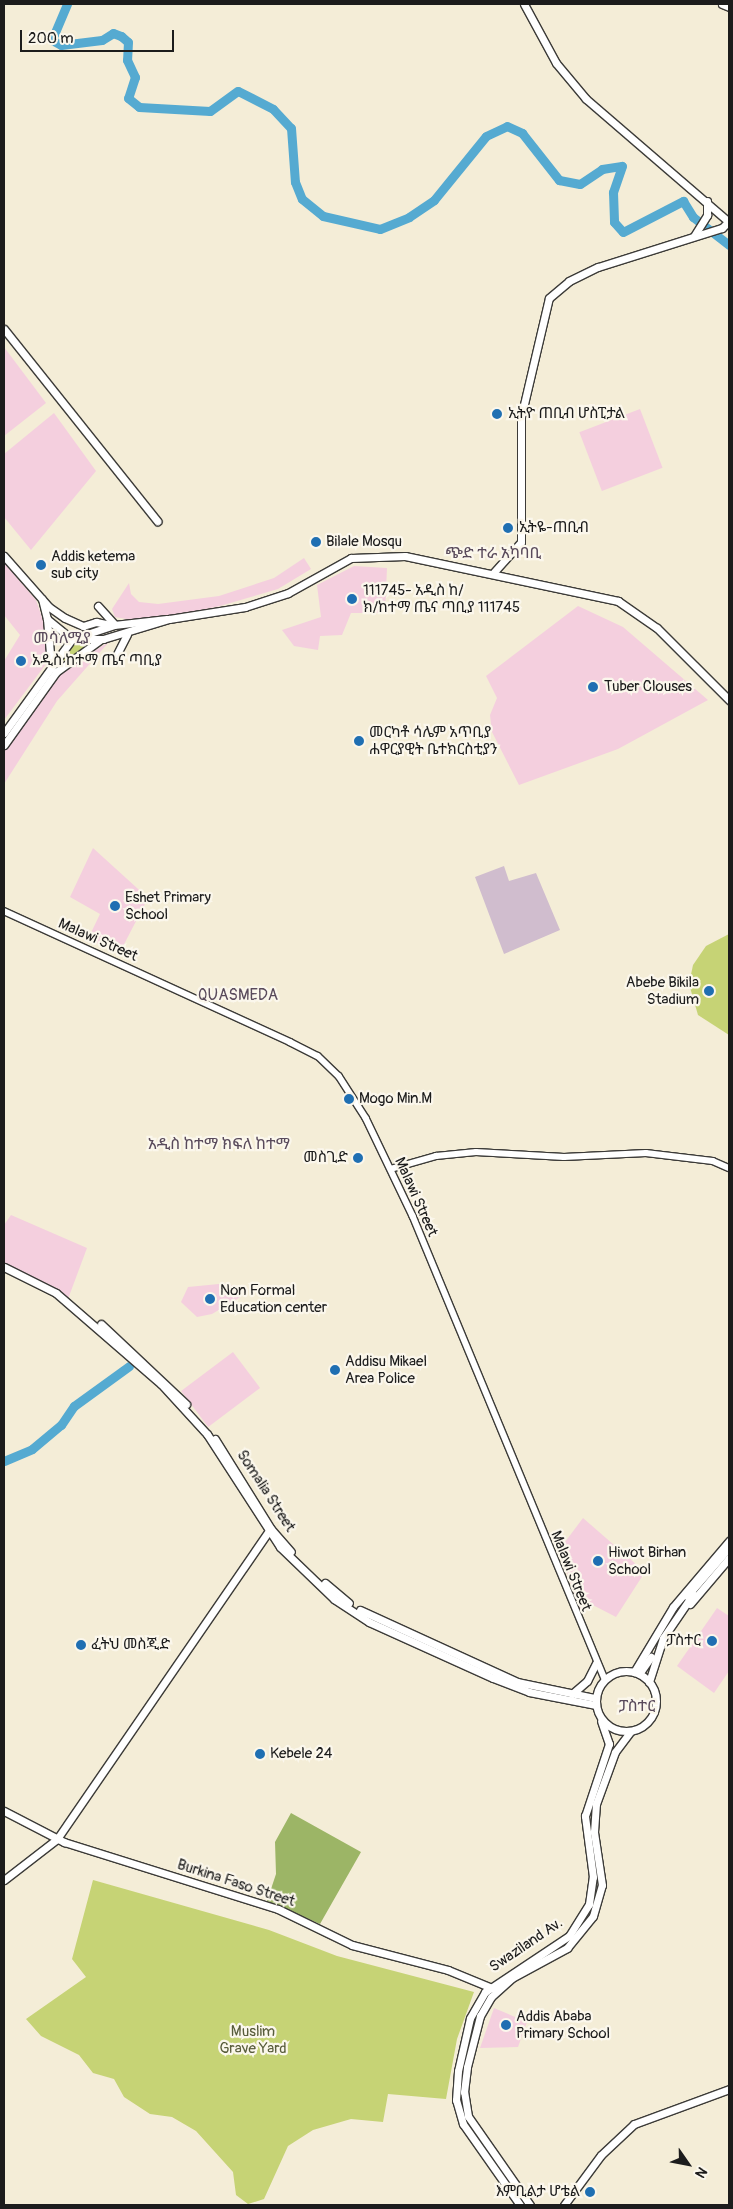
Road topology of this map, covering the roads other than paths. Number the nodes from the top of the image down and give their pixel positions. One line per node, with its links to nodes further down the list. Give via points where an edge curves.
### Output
1 (524, 4): 4 (main road, via 567,79)
2 (722, 4): 3 (main road)
3 (729, 7)
4 (707, 200): 5 (main road); 6 (main road)
5 (729, 222): 6 (main road, via 722,228)
6 (702, 230): 10 (main road, via 694,236 598,267 569,281 549,298 521,417 521,542)
7 (4, 329): 8 (main road, via 156,523 106,468)
8 (4, 334)
9 (4, 556): 11 (main road)
10 (494, 572): 14 (main road, via 413,557 368,554 345,560 288,593 245,607); 22 (main road, via 595,594 626,606 657,628)
11 (42, 599): 13 (main road); 15 (main road, via 83,626 96,622)
12 (98, 606): 15 (main road)
13 (47, 619): 17 (main road); 20 (main road)
14 (169, 619): 15 (main road); 16 (main road)
15 (112, 625): 17 (main road)
16 (128, 634): 18 (main road); 19 (main road)
17 (72, 639): 18 (main road); 20 (main road); 21 (main road)
18 (103, 639): 21 (main road)
19 (117, 654)
20 (51, 665): 23 (main road)
21 (56, 672): 24 (main road)
22 (729, 700)
23 (4, 733)
24 (4, 745)
25 (4, 911): 27 (street, Malawi Street, via 318,1056 346,1086)
26 (729, 1168): 27 (street, via 713,1161 646,1153 564,1157 476,1152 436,1156)
27 (391, 1169): 34 (street, Malawi Street, via 412,1213)
28 (4, 1266): 29 (main road, Somalia Street, via 69,1297 166,1381 210,1432)
29 (269, 1530): 38 (main road, Somalia Street, via 328,1586 366,1614 517,1682); 39 (main road, via 334,1599 369,1622 529,1692); 43 (main road)
30 (729, 1541): 35 (main road, via 673,1608)
31 (729, 1548): 35 (main road, via 678,1608)
32 (729, 1552): 37 (main road, via 673,1619 650,1668)
33 (729, 1558): 37 (main road, via 674,1626)
34 (596, 1663): 36 (street, Malawi Street); 38 (main road, via 587,1681)
35 (636, 1673): 36 (main road, via 621,1671); 37 (main road)
36 (605, 1679): 39 (main road)
37 (650, 1683): 41 (main road, via 654,1712 646,1724)
38 (572, 1694): 39 (main road, Somalia Street)
39 (595, 1702): 40 (main road)
40 (601, 1721): 41 (main road, via 617,1731); 45 (main road, Swaziland Av., via 609,1744 586,1816 593,1877 590,1904 569,1936)
41 (631, 1732): 45 (main road, Swaziland Av., via 615,1752 596,1804 595,1840 602,1885 593,1916 567,1948)
42 (4, 1811): 43 (main road, Burkina Faso Street)
43 (57, 1839): 44 (main road); 45 (main road, Burkina Faso Street, via 278,1909 352,1945 448,1970)
44 (4, 1880)
45 (493, 1989): 47 (main road, Swaziland Av., via 467,2028 456,2100 468,2132); 48 (main road, Swaziland Av., via 476,2030 464,2098 475,2129)
46 (729, 2089): 49 (main road, via 634,2124 601,2155)
47 (520, 2205)
48 (530, 2205)
49 (564, 2205)

